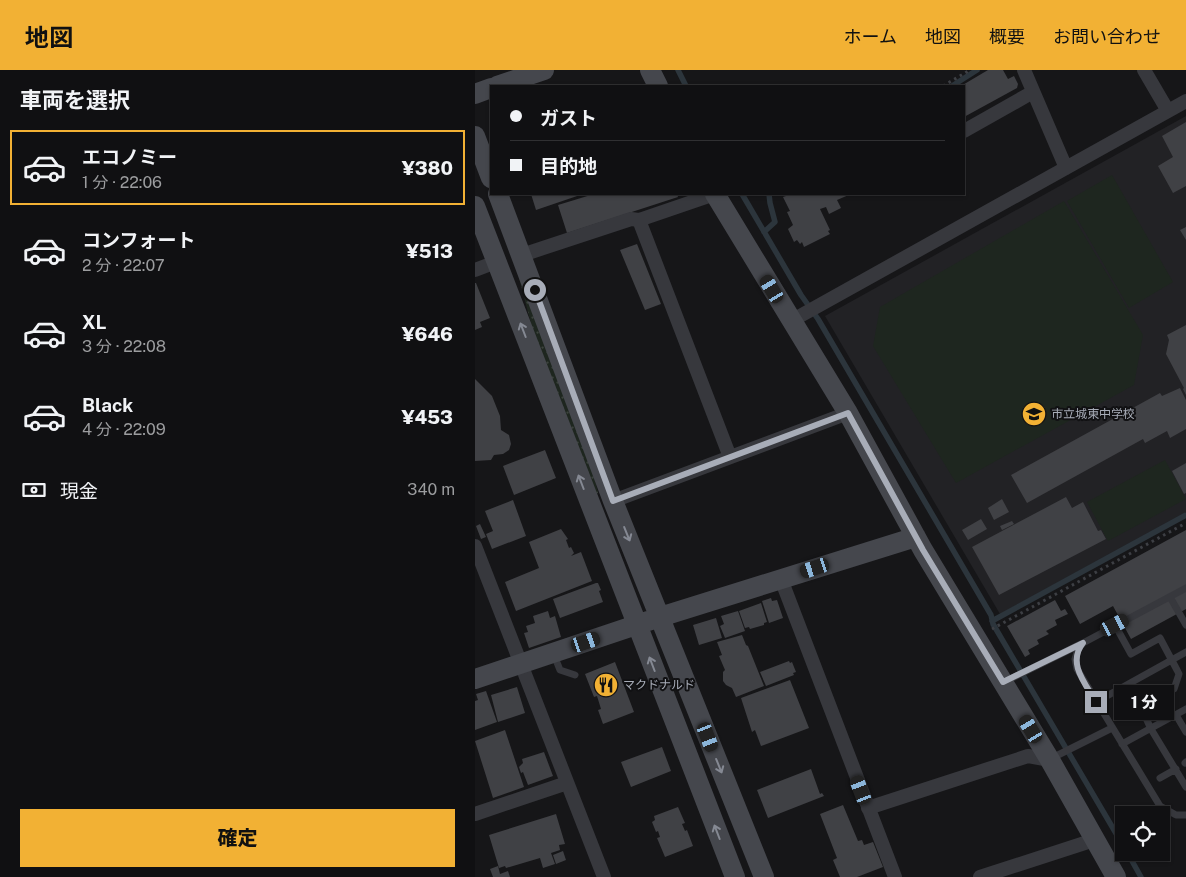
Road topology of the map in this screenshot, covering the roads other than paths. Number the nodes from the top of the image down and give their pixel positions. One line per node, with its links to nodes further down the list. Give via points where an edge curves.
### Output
1 (544, 70): 5 (street)
2 (650, 70): 6 (street)
3 (1024, 70): 8 (street)
4 (1144, 70): 11 (street)
5 (500, 85)
6 (658, 85)
7 (490, 88): 9 (street)
8 (1033, 92): 12 (street); 14 (street)
9 (475, 94)
10 (1186, 101): 11 (street)
11 (1167, 111): 14 (street)
12 (965, 129)
13 (475, 136): 15 (street)
14 (1067, 168): 24 (street)
15 (490, 175)
16 (498, 195): 21 (street)
17 (712, 195): 20 (street)
18 (716, 195): 24 (street)
19 (475, 206): 22 (street)
20 (639, 220): 21 (street, via 631,219); 26 (street)
21 (522, 255): 27 (street)
22 (496, 262): 23 (street); 35 (street, one-way to 22)
23 (475, 270)
24 (798, 317): 25 (street)
25 (848, 413): 26 (street); 28 (street)
26 (730, 457): 27 (street)
27 (613, 501): 34 (street, one-way to 34)
28 (916, 537): 31 (street); 45 (street)
29 (475, 546): 30 (street)
30 (480, 574): 42 (street)
31 (781, 579): 34 (street); 58 (street)
32 (1186, 588): 33 (lane)
33 (1170, 597): 36 (lane); 37 (lane)
34 (660, 618): 35 (street); 64 (street, one-way to 64)
35 (637, 625): 40 (street); 63 (street, one-way to 35)
36 (1115, 625): 38 (lane); 41 (lane, via 1131,654 1160,638)
37 (1186, 625)
38 (1083, 643): 45 (lane); 46 (lane, via 1075,659 1077,669)
39 (1186, 652): 41 (lane)
40 (553, 653): 42 (street); 43 (lane, via 559,670)
41 (1173, 660): 46 (lane); 50 (lane, via 1179,674 1174,689 1151,690 1140,705)
42 (521, 664): 44 (street); 56 (street)
43 (575, 675)
44 (475, 679)
45 (1003, 682): 53 (street)
46 (1096, 702): 49 (lane)
47 (1186, 709): 48 (lane)
48 (1176, 715): 50 (lane); 51 (lane)
49 (1112, 728): 52 (lane); 53 (lane)
50 (1151, 728): 52 (lane); 54 (lane)
51 (1186, 732)
52 (1122, 744): 60 (lane, via 1160,806)
53 (1049, 760): 58 (street, via 1028,756); 61 (street)
54 (1176, 769): 55 (lane); 57 (lane)
55 (1160, 778)
56 (567, 783): 59 (street); 62 (street)
57 (1186, 787)
58 (868, 808): 65 (street)
59 (475, 814)
60 (1186, 815)
61 (1094, 840): 66 (street); 67 (street)
62 (604, 877)
63 (735, 877)
64 (764, 877)
65 (895, 877)
66 (980, 877)
67 (1116, 877)

